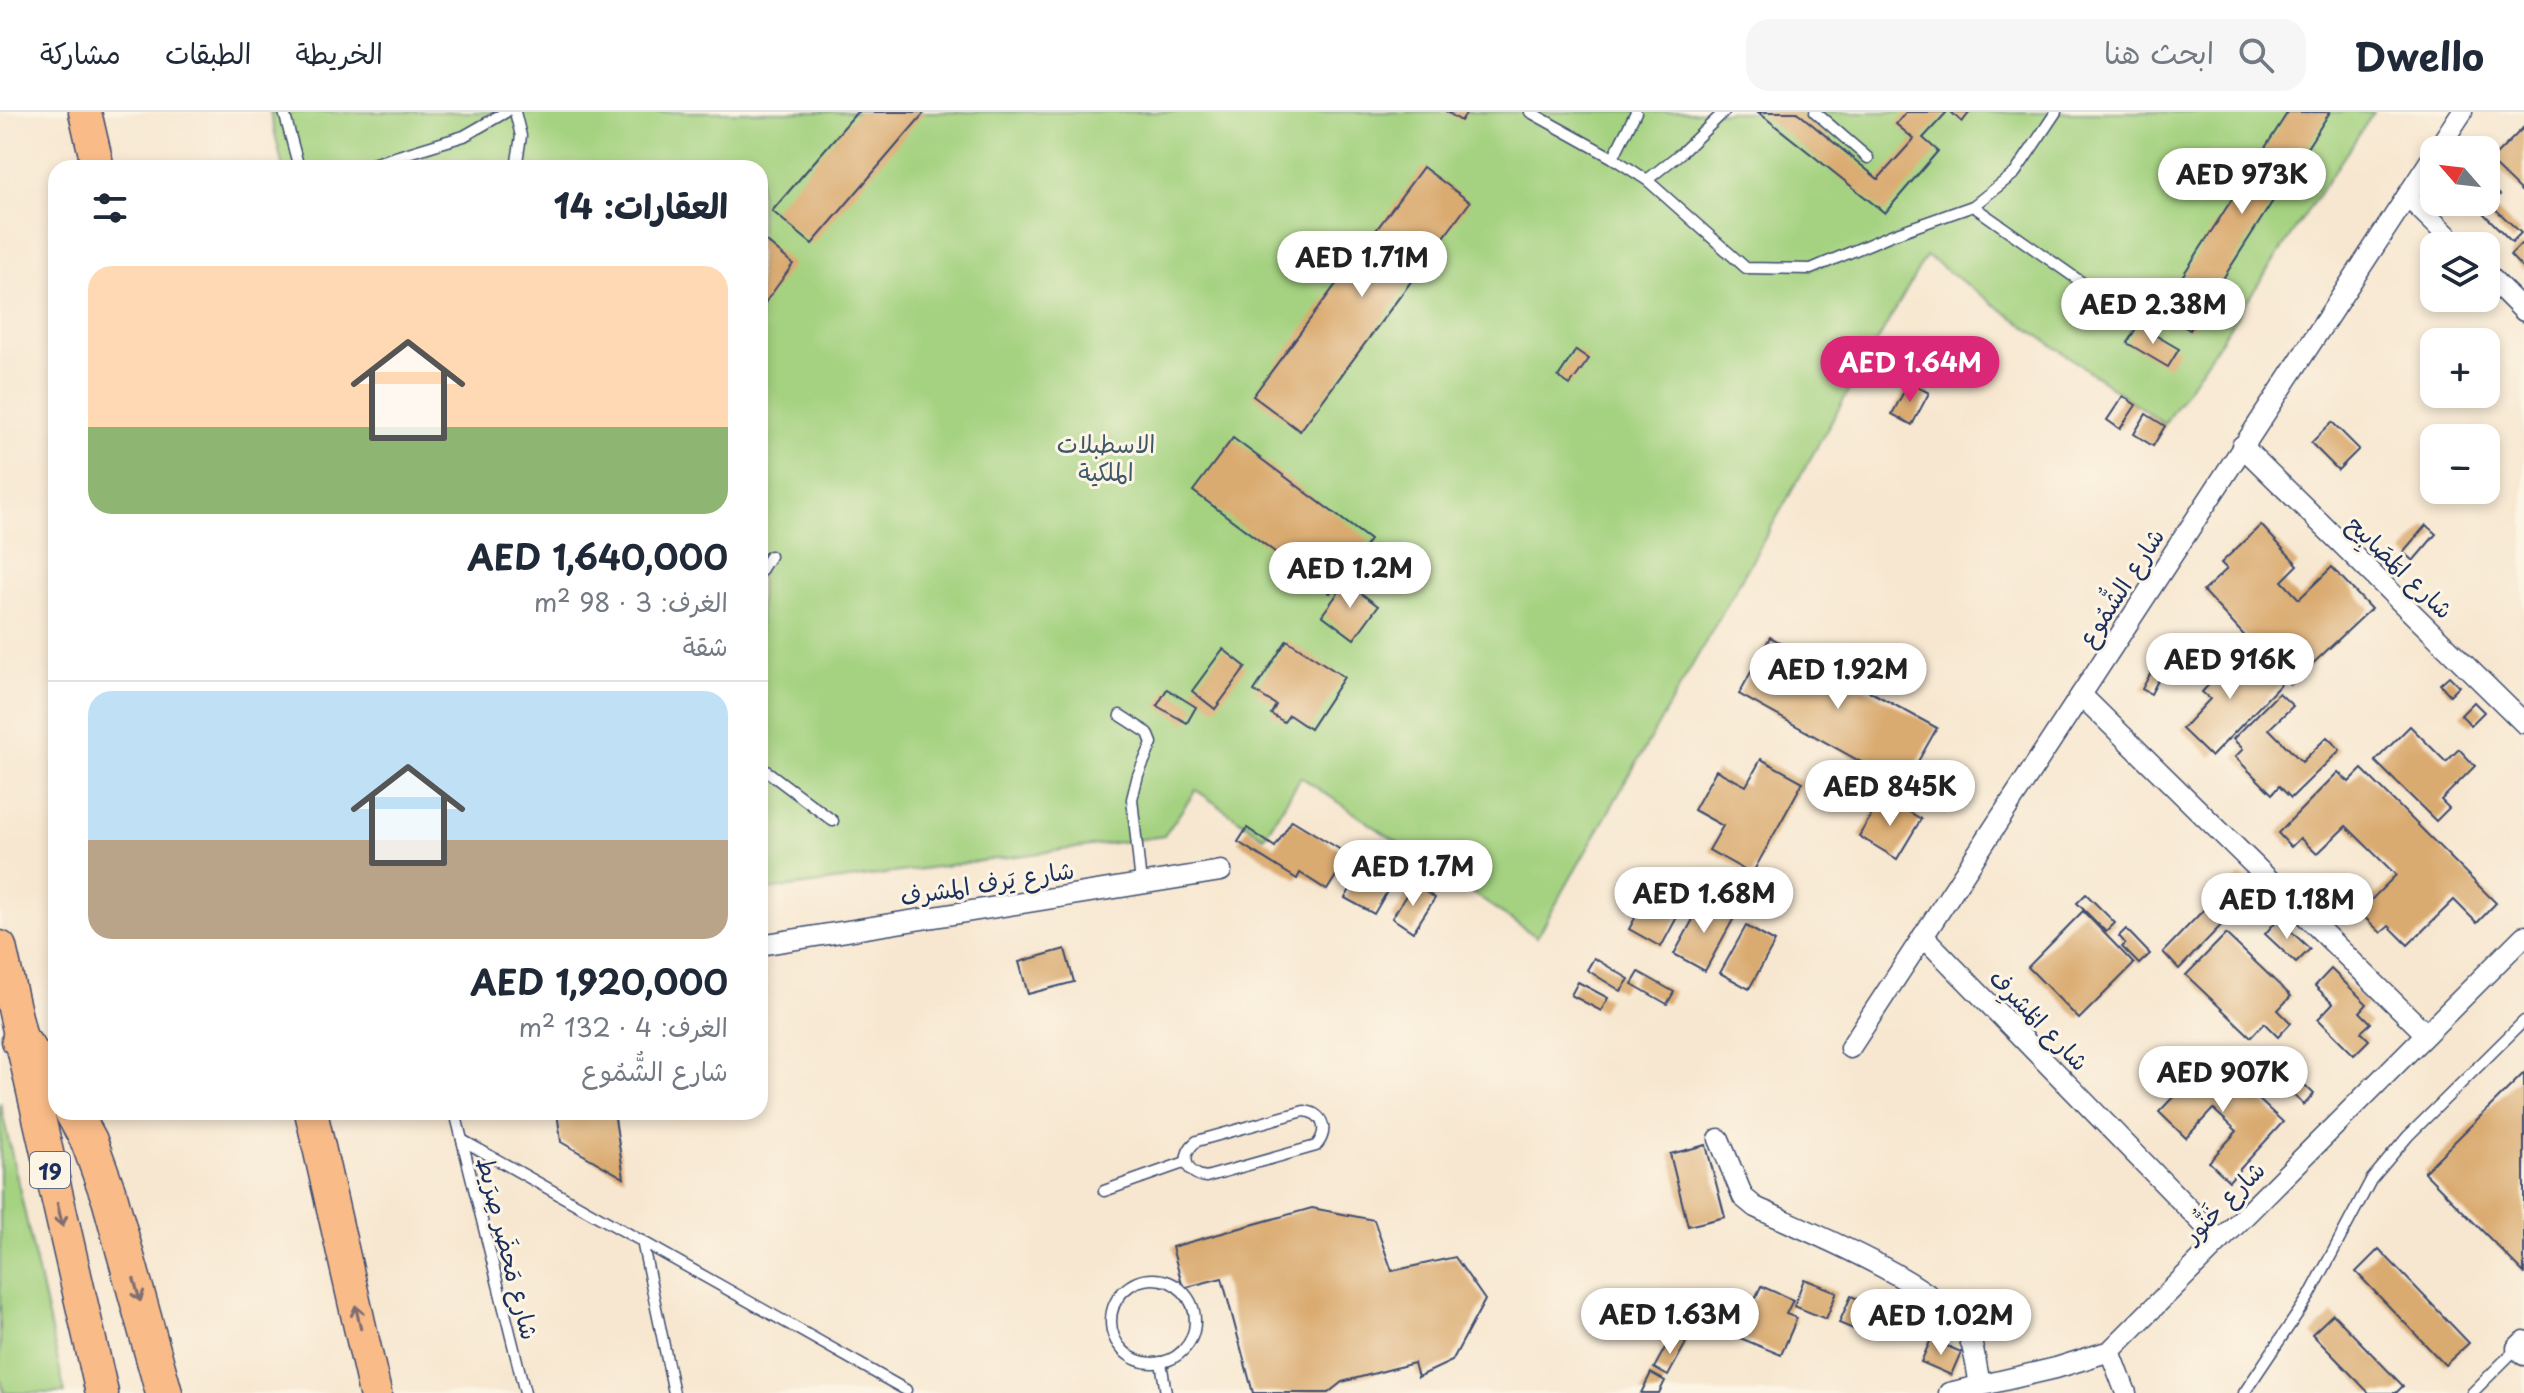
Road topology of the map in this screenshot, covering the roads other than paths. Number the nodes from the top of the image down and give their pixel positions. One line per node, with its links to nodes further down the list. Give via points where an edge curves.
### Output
1 (85, 112): 14 (main road)
2 (284, 112): 15 (lane)
3 (506, 112): 16 (lane, via 464,136)
4 (515, 112): 17 (lane, via 521,136)
5 (1530, 112): 12 (lane)
6 (1636, 112): 12 (lane)
7 (1724, 112): 19 (lane)
8 (1815, 112): 13 (lane)
9 (2056, 112): 21 (lane, via 2015,173)
10 (2462, 112): 11 (street, شارع الشُّمُوع)
11 (2446, 136)
12 (1613, 158): 19 (lane)
13 (1868, 158)
14 (96, 160)
15 (297, 160)
16 (385, 160)
17 (517, 160)
18 (2420, 176): 20 (street, شارع الشُّمُوع)
19 (1647, 180): 21 (lane, via 1746,268 1811,269)
20 (2407, 196): 22 (street); 26 (street, شارع الشُّمُوع)
21 (1973, 206): 25 (lane)
22 (2444, 232)
23 (2500, 287): 24 (street)
24 (2524, 311)
25 (2124, 312)
26 (2242, 446): 29 (street, شارع الشُّمُوع); 31 (street, شارع المَصَابِيح)
27 (770, 556): 28 (lane)
28 (768, 559)
29 (2081, 695): 36 (street, شارع الشُّمُوع); 41 (street)
30 (1120, 715): 35 (lane, via 1148,733 1152,743 1131,810)
31 (2524, 723)
32 (768, 772): 33 (lane)
33 (833, 821)
34 (1221, 871): 35 (street, شارع يَرف المشرف)
35 (1141, 884): 38 (street, شارع يَرف المشرف)
36 (1923, 936): 43 (street, شارع الشُّمُوع); 53 (street, شارع المُشرِف)
37 (2524, 936): 41 (street, شارع خَنُّور)
38 (768, 944)
39 (0, 947): 42 (main road, 19)
40 (2524, 1021): 67 (lane, via 2371,1180 2310,1295)
41 (2426, 1034): 53 (street, شارع خَنُّور)
42 (20, 1040): 44 (highway); 59 (main road, 19, one-way to 59)
43 (1850, 1048)
44 (48, 1075)
45 (77, 1120): 60 (highway, one-way to 60, via 110,1199)
46 (313, 1120): 61 (main road, one-way to 46)
47 (457, 1120): 49 (lane, شارع مَحضَر صِرَيط)
48 (1719, 1139): 57 (street, via 1743,1197 1755,1207 1901,1276 1946,1308 1969,1336)
49 (462, 1140): 52 (lane); 62 (lane, شارع مَحضَر صِرَيط)
50 (1186, 1162): 50 (lane, via 1195,1175 1211,1176 1316,1146 1323,1124 1316,1114 1304,1111 1217,1135 1192,1145); 51 (lane)
51 (1104, 1191)
52 (642, 1241): 58 (lane); 63 (lane)
53 (2220, 1241): 55 (street, شارع خَنُّور)
54 (2522, 1348): 68 (lane)
55 (2110, 1351): 57 (street, شارع خَنُّور); 66 (street)
56 (1161, 1362): 56 (lane, via 1186,1347 1195,1314 1190,1300 1169,1281 1140,1280 1112,1309 1113,1336 1132,1358); 64 (lane)
57 (1980, 1385): 65 (street, شارع خَنُّور)
58 (906, 1390)
59 (102, 1393)
60 (164, 1393)
61 (375, 1393)
62 (525, 1393)
63 (674, 1393)
64 (1166, 1393)
65 (1949, 1393)
66 (2126, 1393)
67 (2244, 1393)
68 (2472, 1393)

